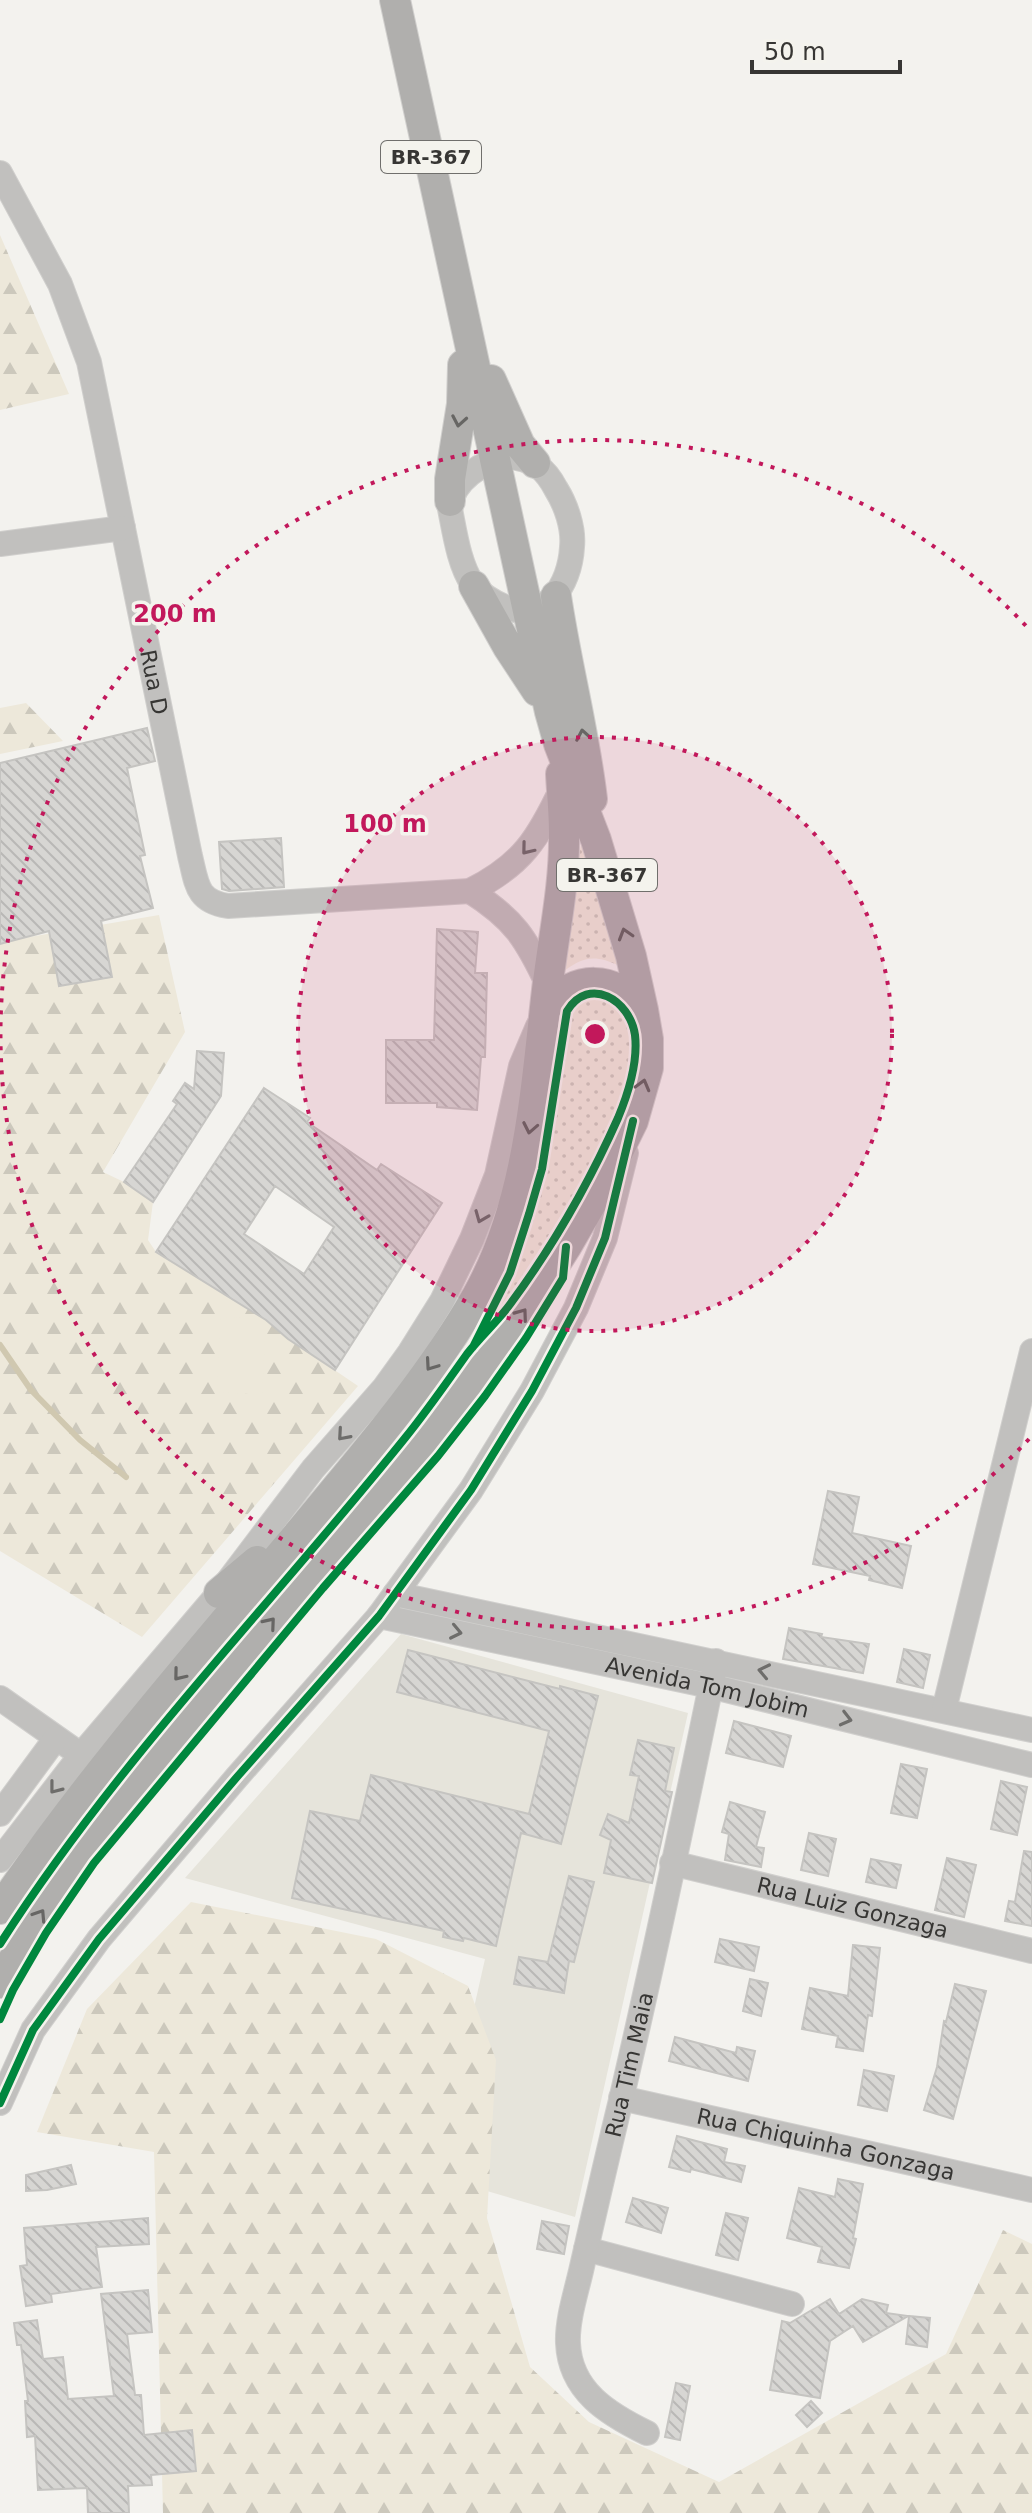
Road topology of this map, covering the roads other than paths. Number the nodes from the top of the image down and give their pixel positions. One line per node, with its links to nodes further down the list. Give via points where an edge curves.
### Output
1 (395, 0): 3 (main road, BR-367)
2 (0, 173): 7 (street, Rua D, via 60,284 89,362)
3 (464, 315): 4 (main road, BR-367); 5 (main road, via 520,445); 6 (main road, one-way to 6, via 462,404)
4 (494, 459): 5 (street); 6 (street, via 472,472); 11 (main road, BR-367)
5 (535, 463): 10 (street, via 562,498 573,545)
6 (450, 501): 9 (street, via 459,548)
7 (123, 528): 8 (street); 16 (street, Rua D, via 190,856 203,897 228,906)
8 (0, 544)
9 (474, 586): 11 (street, via 499,604); 12 (main road)
10 (556, 596): 11 (street); 15 (main road, one-way to 10, via 587,757)
11 (526, 611): 12 (main road, BR-367)
12 (550, 712): 13 (main road, BR-367)
13 (559, 744): 14 (main road, BR-367); 15 (main road, BR-367)
14 (562, 788): 16 (street, Rua D, one-way to 16, via 518,860); 17 (main road, BR-367, via 562,875)
15 (596, 840): 18 (main road, BR-367, one-way to 15)
16 (470, 891): 17 (street, via 518,929)
17 (546, 997): 18 (main road, via 602,983 619,988); 21 (main road, BR-367, one-way to 21, via 537,1095 521,1175 504,1235 478,1295 405,1402); 22 (street, one-way to 22, via 521,1066 497,1175 442,1301 384,1388 313,1469)
18 (643, 1010): 19 (main road, BR-367, one-way to 18, via 648,1068)
19 (633, 1121): 23 (street, via 605,1238 576,1308 471,1490); 39 (main road, BR-367, one-way to 19, via 39,1915 105,1824 414,1456 529,1305 573,1236)
20 (1032, 1351): 28 (street)
21 (319, 1508): 22 (main road); 37 (main road, BR-367, one-way to 37, via 97,1776)
22 (219, 1593): 32 (street)
23 (395, 1594): 24 (street); 25 (street, Avenida Tom Jobim)
24 (379, 1616): 26 (street, Avenida Tom Jobim, one-way to 26); 41 (street, via 99,1939 33,2030)
25 (716, 1661): 26 (street, Rua Tim Maia); 28 (street, Avenida Tom Jobim, one-way to 25)
26 (710, 1686): 30 (street, Avenida Tom Jobim, one-way to 30); 36 (street, Rua Tim Maia)
27 (0, 1698): 31 (street)
28 (935, 1708): 29 (street, Avenida Tom Jobim); 30 (street)
29 (1032, 1730)
30 (920, 1737): 33 (street, Avenida Tom Jobim)
31 (56, 1738): 32 (street); 34 (street)
32 (81, 1755): 35 (street, one-way to 35)
33 (1032, 1765)
34 (0, 1814)
35 (0, 1860)
36 (672, 1863): 38 (street, Rua Luiz Gonzaga); 40 (street, Rua Tim Maia)
37 (0, 1909)
38 (1032, 1951)
39 (0, 1983)
40 (621, 2098): 42 (street, Rua Chiquinha Gonzaga); 43 (street, Rua Tim Maia)
41 (0, 2103)
42 (1032, 2190)
43 (586, 2249): 44 (street); 45 (street, Rua Tim Maia, via 568,2342 574,2371 597,2404)
44 (792, 2304)
45 (647, 2433)

